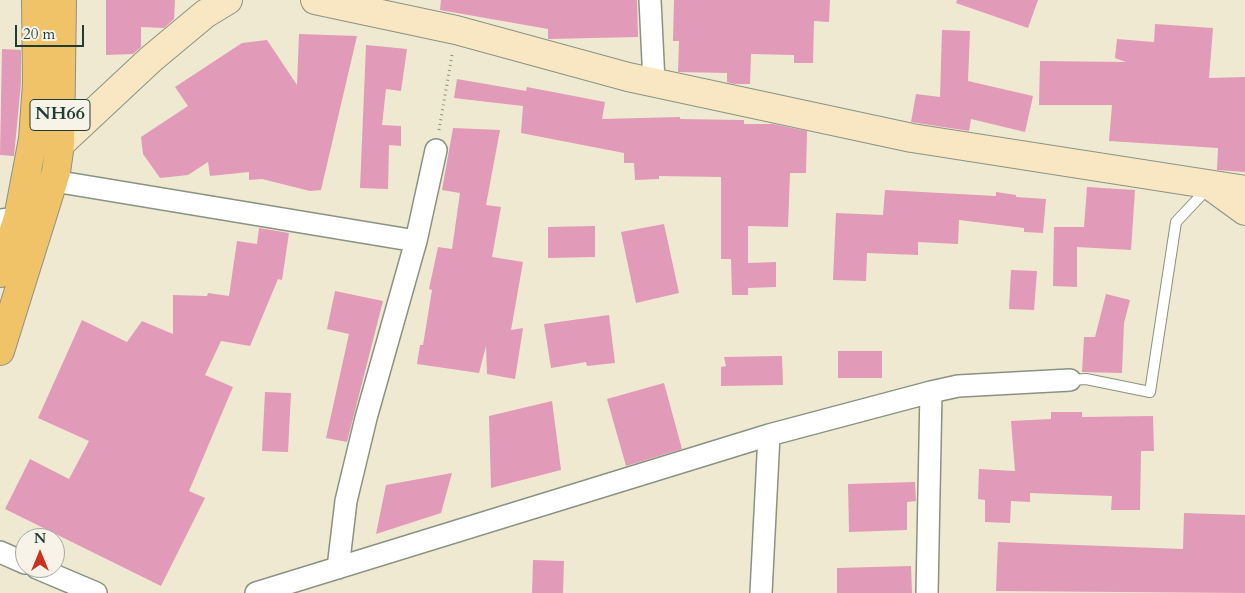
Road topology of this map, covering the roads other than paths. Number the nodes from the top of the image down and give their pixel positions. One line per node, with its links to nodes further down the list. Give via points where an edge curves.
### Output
1 (36, 0): 9 (highway, NH66, via 36,92)
2 (62, 0): 7 (highway, NH66)
3 (228, 0): 7 (main road, via 204,14 151,59)
4 (315, 0): 6 (main road, via 456,30)
5 (650, 0): 6 (street)
6 (654, 82): 11 (main road, via 912,138)
7 (60, 144): 10 (highway, NH66)
8 (436, 150): 15 (street)
9 (26, 178): 10 (highway); 14 (highway, NH66)
10 (54, 181): 15 (street); 17 (highway, NH66)
11 (1210, 186): 12 (main road); 13 (main road); 18 (lane, via 1176,222 1150,392 1086,379)
12 (1245, 190)
13 (1245, 211)
14 (9, 219): 16 (highway, NH66)
15 (416, 241): 23 (street, via 346,501)
16 (0, 273)
17 (0, 351)
18 (1070, 380): 19 (street, via 958,386)
19 (931, 392): 20 (street); 28 (street)
20 (769, 435): 23 (street); 27 (street)
21 (0, 552): 22 (street)
22 (15, 559)
23 (338, 568): 26 (street)
24 (61, 578): 25 (street)
25 (96, 593)
26 (256, 593)
27 (761, 593)
28 (927, 593)

